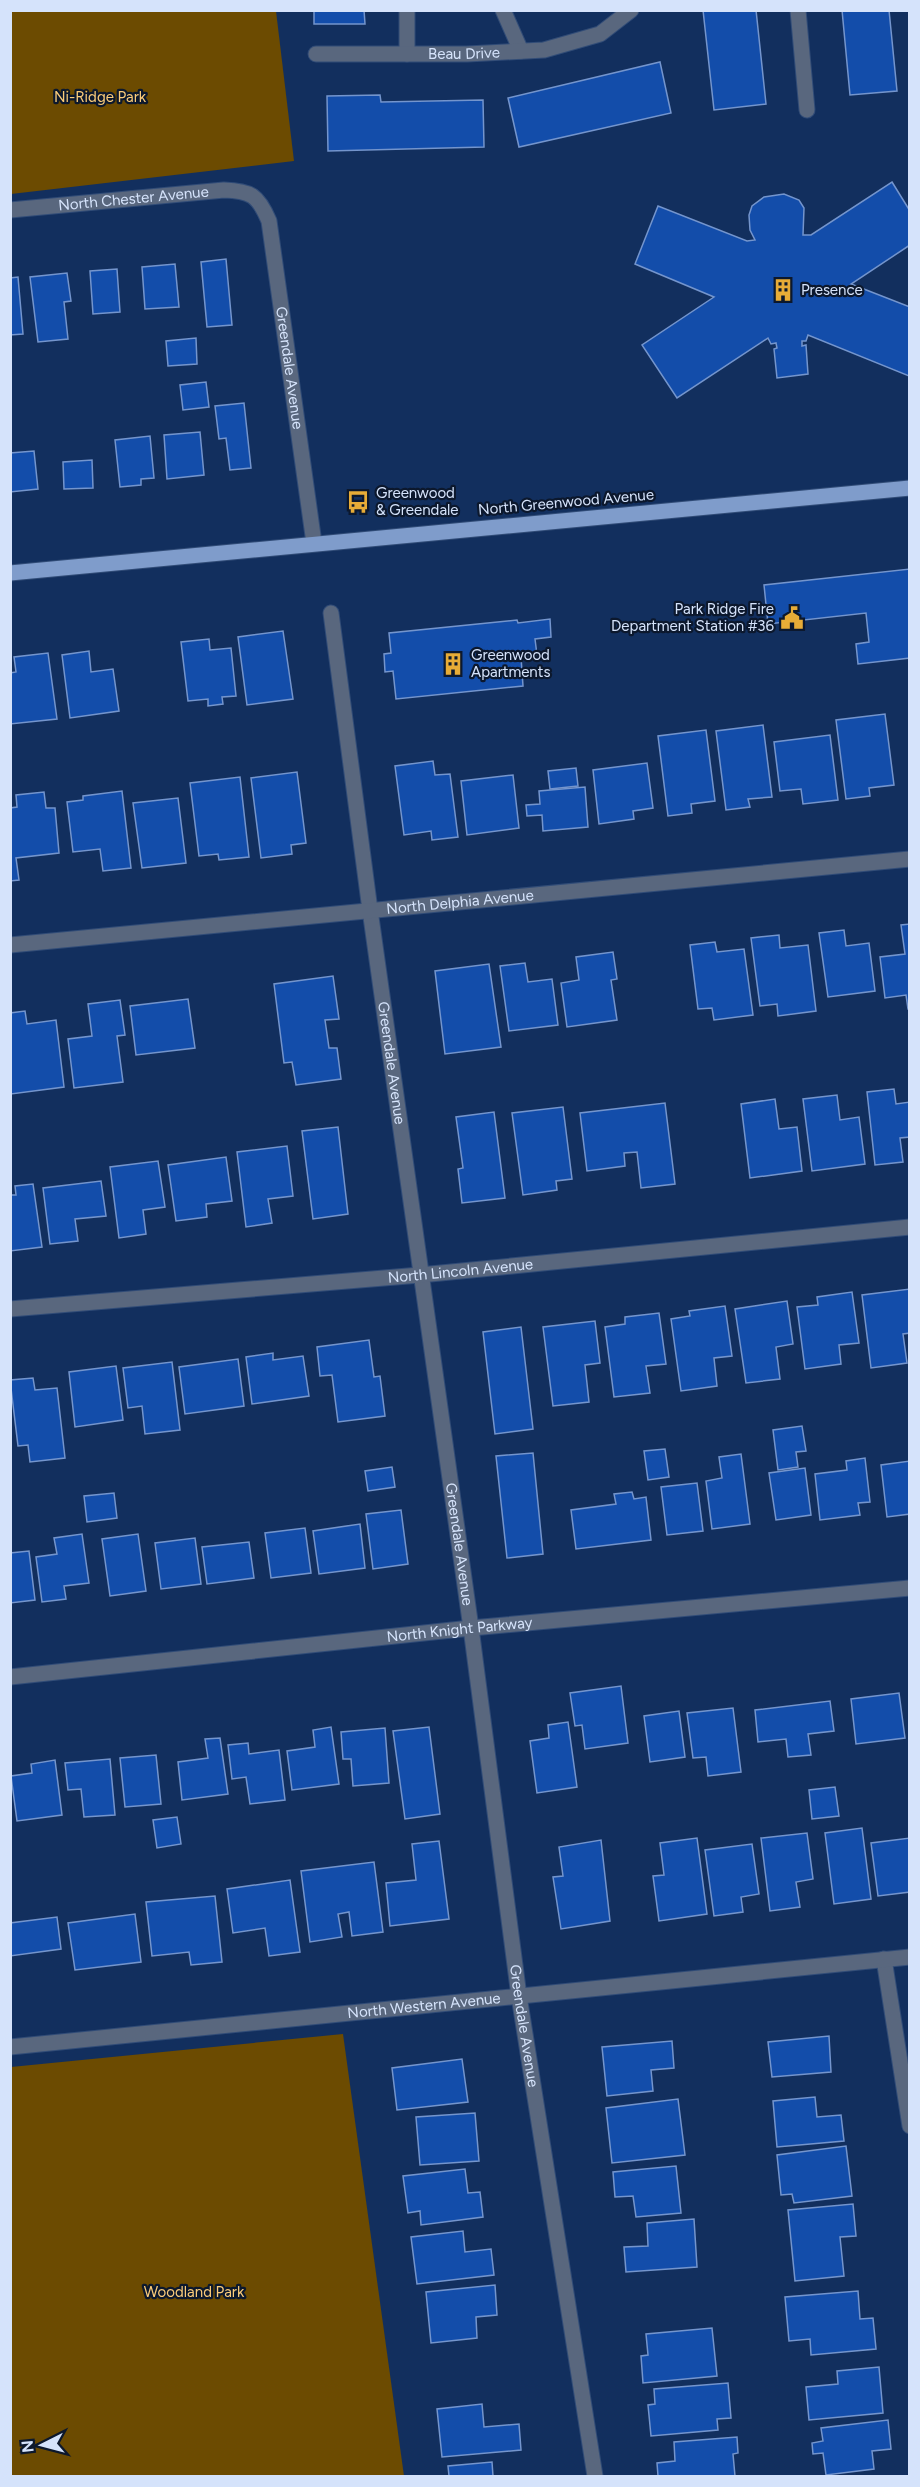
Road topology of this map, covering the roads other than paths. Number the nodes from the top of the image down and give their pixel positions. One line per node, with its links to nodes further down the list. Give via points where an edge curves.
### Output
1 (406, 10): 7 (street, Beau Drive)
2 (503, 10): 5 (street, Beau Drive)
3 (631, 10): 5 (street, Beau Drive, via 600,34 544,50)
4 (798, 10): 8 (street)
5 (521, 51): 7 (street, Beau Drive)
6 (316, 54): 7 (street, Beau Drive)
7 (407, 54)
8 (807, 110)
9 (255, 198): 10 (street, North Chester Avenue, via 245,191 224,190); 12 (street, Greendale Avenue, via 269,220)
10 (10, 210)
11 (909, 488): 12 (main road, North Greenwood Avenue)
12 (314, 543): 13 (main road, North Greenwood Avenue)
13 (10, 573)
14 (331, 613): 16 (street, Greendale Avenue)
15 (909, 859): 16 (street, North Delphia Avenue)
16 (369, 910): 17 (street, North Delphia Avenue); 19 (street, Greendale Avenue)
17 (10, 945)
18 (909, 1227): 19 (street, North Lincoln Avenue)
19 (420, 1275): 20 (street, North Lincoln Avenue); 22 (street, Greendale Avenue)
20 (10, 1310)
21 (909, 1588): 22 (street, North Knight Parkway)
22 (471, 1628): 23 (street, North Knight Parkway); 26 (street, Greendale Avenue)
23 (10, 1677)
24 (909, 1957): 25 (street, North Western Avenue)
25 (884, 1959): 26 (street, North Western Avenue); 28 (street)
26 (519, 1996): 27 (street, North Western Avenue); 29 (street, Greendale Avenue)
27 (10, 2047)
28 (909, 2126)
29 (595, 2476)

